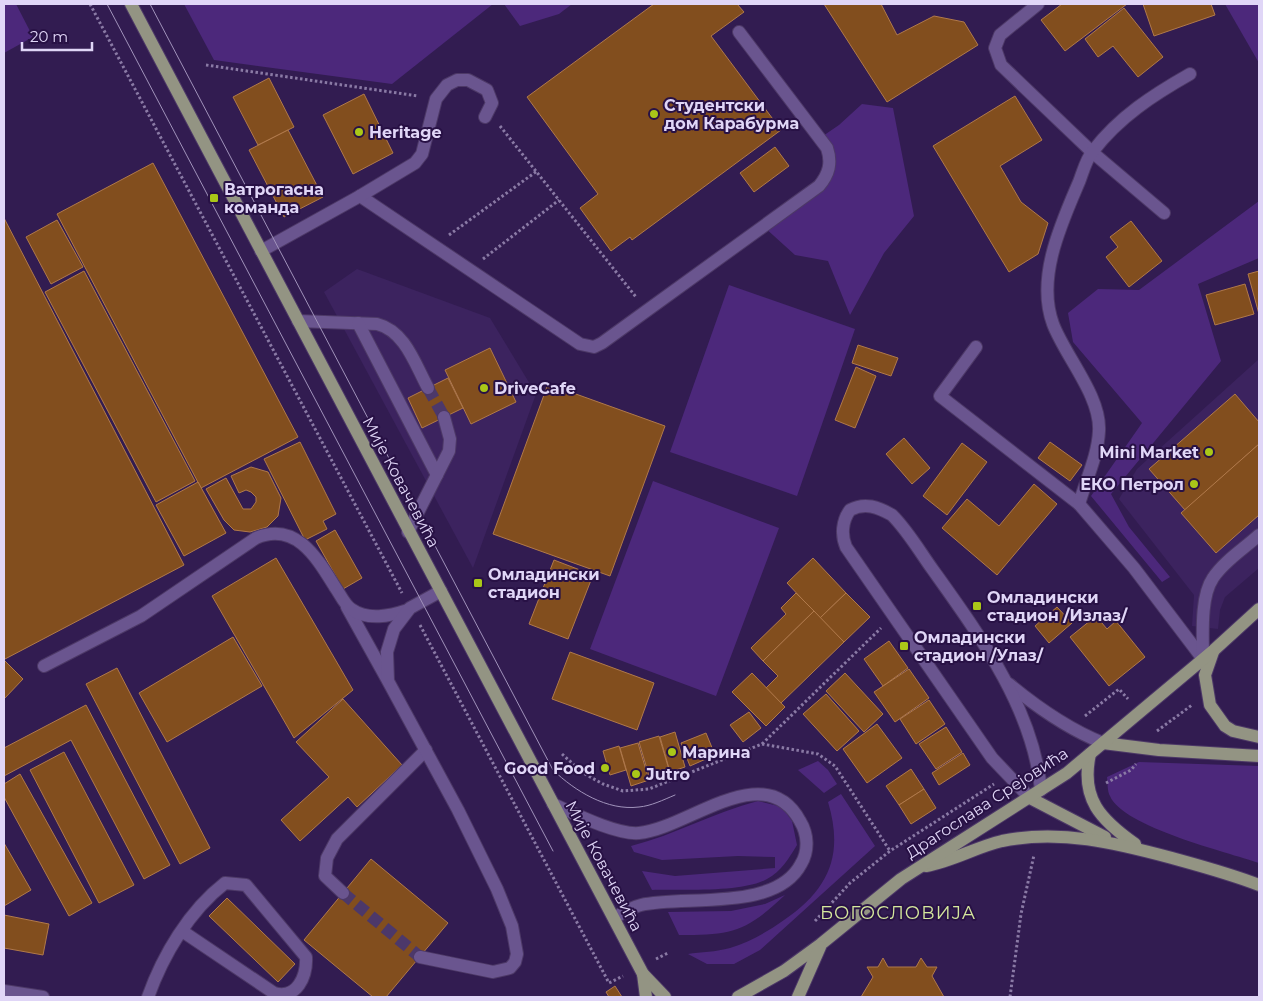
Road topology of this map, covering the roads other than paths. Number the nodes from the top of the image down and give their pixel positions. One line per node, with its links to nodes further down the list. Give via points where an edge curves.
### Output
1 (131, 4): 9 (main road, Мије Ковачевића)
2 (1038, 4): 6 (street, via 1000,34 995,48 1001,65)
3 (739, 32): 7 (street, via 827,148 829,169 819,186 594,347 580,344)
4 (1190, 74): 6 (street, via 1125,115)
5 (487, 115): 7 (street, via 492,103 489,94 468,80 452,82 440,91 436,99 415,163)
6 (1092, 152): 8 (street); 16 (street, via 1068,207 1051,260 1047,291 1053,323 1095,406 1099,429)
7 (360, 196): 9 (street)
8 (1164, 213)
9 (261, 251): 10 (main road, Мије Ковачевића)
10 (298, 321): 11 (street); 17 (main road, Мије Ковачевића)
11 (358, 323): 13 (street, via 377,324 394,330); 15 (street)
12 (976, 347): 16 (street, via 940,396)
13 (428, 388)
14 (444, 417): 15 (street, via 450,444)
15 (437, 475): 17 (street)
16 (1079, 504): 24 (street, via 1134,568)
17 (408, 532): 19 (main road, Мије Ковачевића)
18 (1259, 535): 24 (street, via 1214,576 1208,586 1202,630)
19 (441, 591): 21 (street); 35 (main road, Мије Ковачевића)
20 (344, 602): 21 (street, via 363,614 378,616); 25 (street, via 307,548 282,533 269,532 142,616); 27 (street)
21 (409, 609): 27 (street, via 394,629 387,652)
22 (1259, 609): 23 (main road, Драгослава Срејовића)
23 (1214, 650): 24 (main road, Драгослава Срејовића); 28 (main road, via 1205,675 1210,705 1225,726)
24 (1203, 659): 29 (main road, Драгослава Срејовића)
25 (44, 666)
26 (1004, 679): 29 (street, via 1044,712); 33 (street, via 1031,737); 34 (street, via 958,604 897,520 882,509 865,505 856,507 846,516 843,541 992,758)
27 (388, 681): 30 (street)
28 (1259, 737)
29 (1103, 743): 31 (main road, Драгослава Срејовића); 32 (main road)
30 (426, 750): 40 (street, via 338,839 327,858 325,876); 44 (street, via 497,889 512,926 517,954 510,968 493,972)
31 (1090, 754): 33 (main road, Драгослава Срејовића); 37 (main road, via 1086,771 1093,803 1103,818)
32 (1259, 756)
33 (1041, 790): 34 (main road, Драгослава Срејовића)
34 (1030, 798): 36 (main road, via 1075,824); 38 (main road, Драгослава Срејовића)
35 (553, 804): 41 (main road, Мије Ковачевића); 41 (street, via 599,824 637,834 663,828 733,798 762,794 778,798 790,806 804,828 806,844 802,863 796,873 772,888 734,899 641,905)
36 (1118, 843): 37 (main road); 38 (main road, via 1054,837 1015,839)
37 (1143, 850): 39 (main road)
38 (917, 868): 43 (main road, Драгослава Срејовића)
39 (1259, 885)
40 (343, 893)
41 (614, 918): 45 (main road, Мије Ковачевића)
42 (182, 931): 42 (street, via 224,883 246,885 306,957 302,982 292,993 282,996 274,993); 48 (street, via 162,962)
43 (821, 944): 51 (main road, Драгослава Срејовића, via 784,971); 52 (main road, Драгослава Срејовића)
44 (420, 957)
45 (643, 974): 49 (main road, Мије Ковачевића); 50 (main road, Мије Ковачевића)
46 (4, 991): 47 (street)
47 (43, 997)
48 (148, 997)
49 (646, 997)
50 (665, 997)
51 (738, 997)
52 (798, 997)

